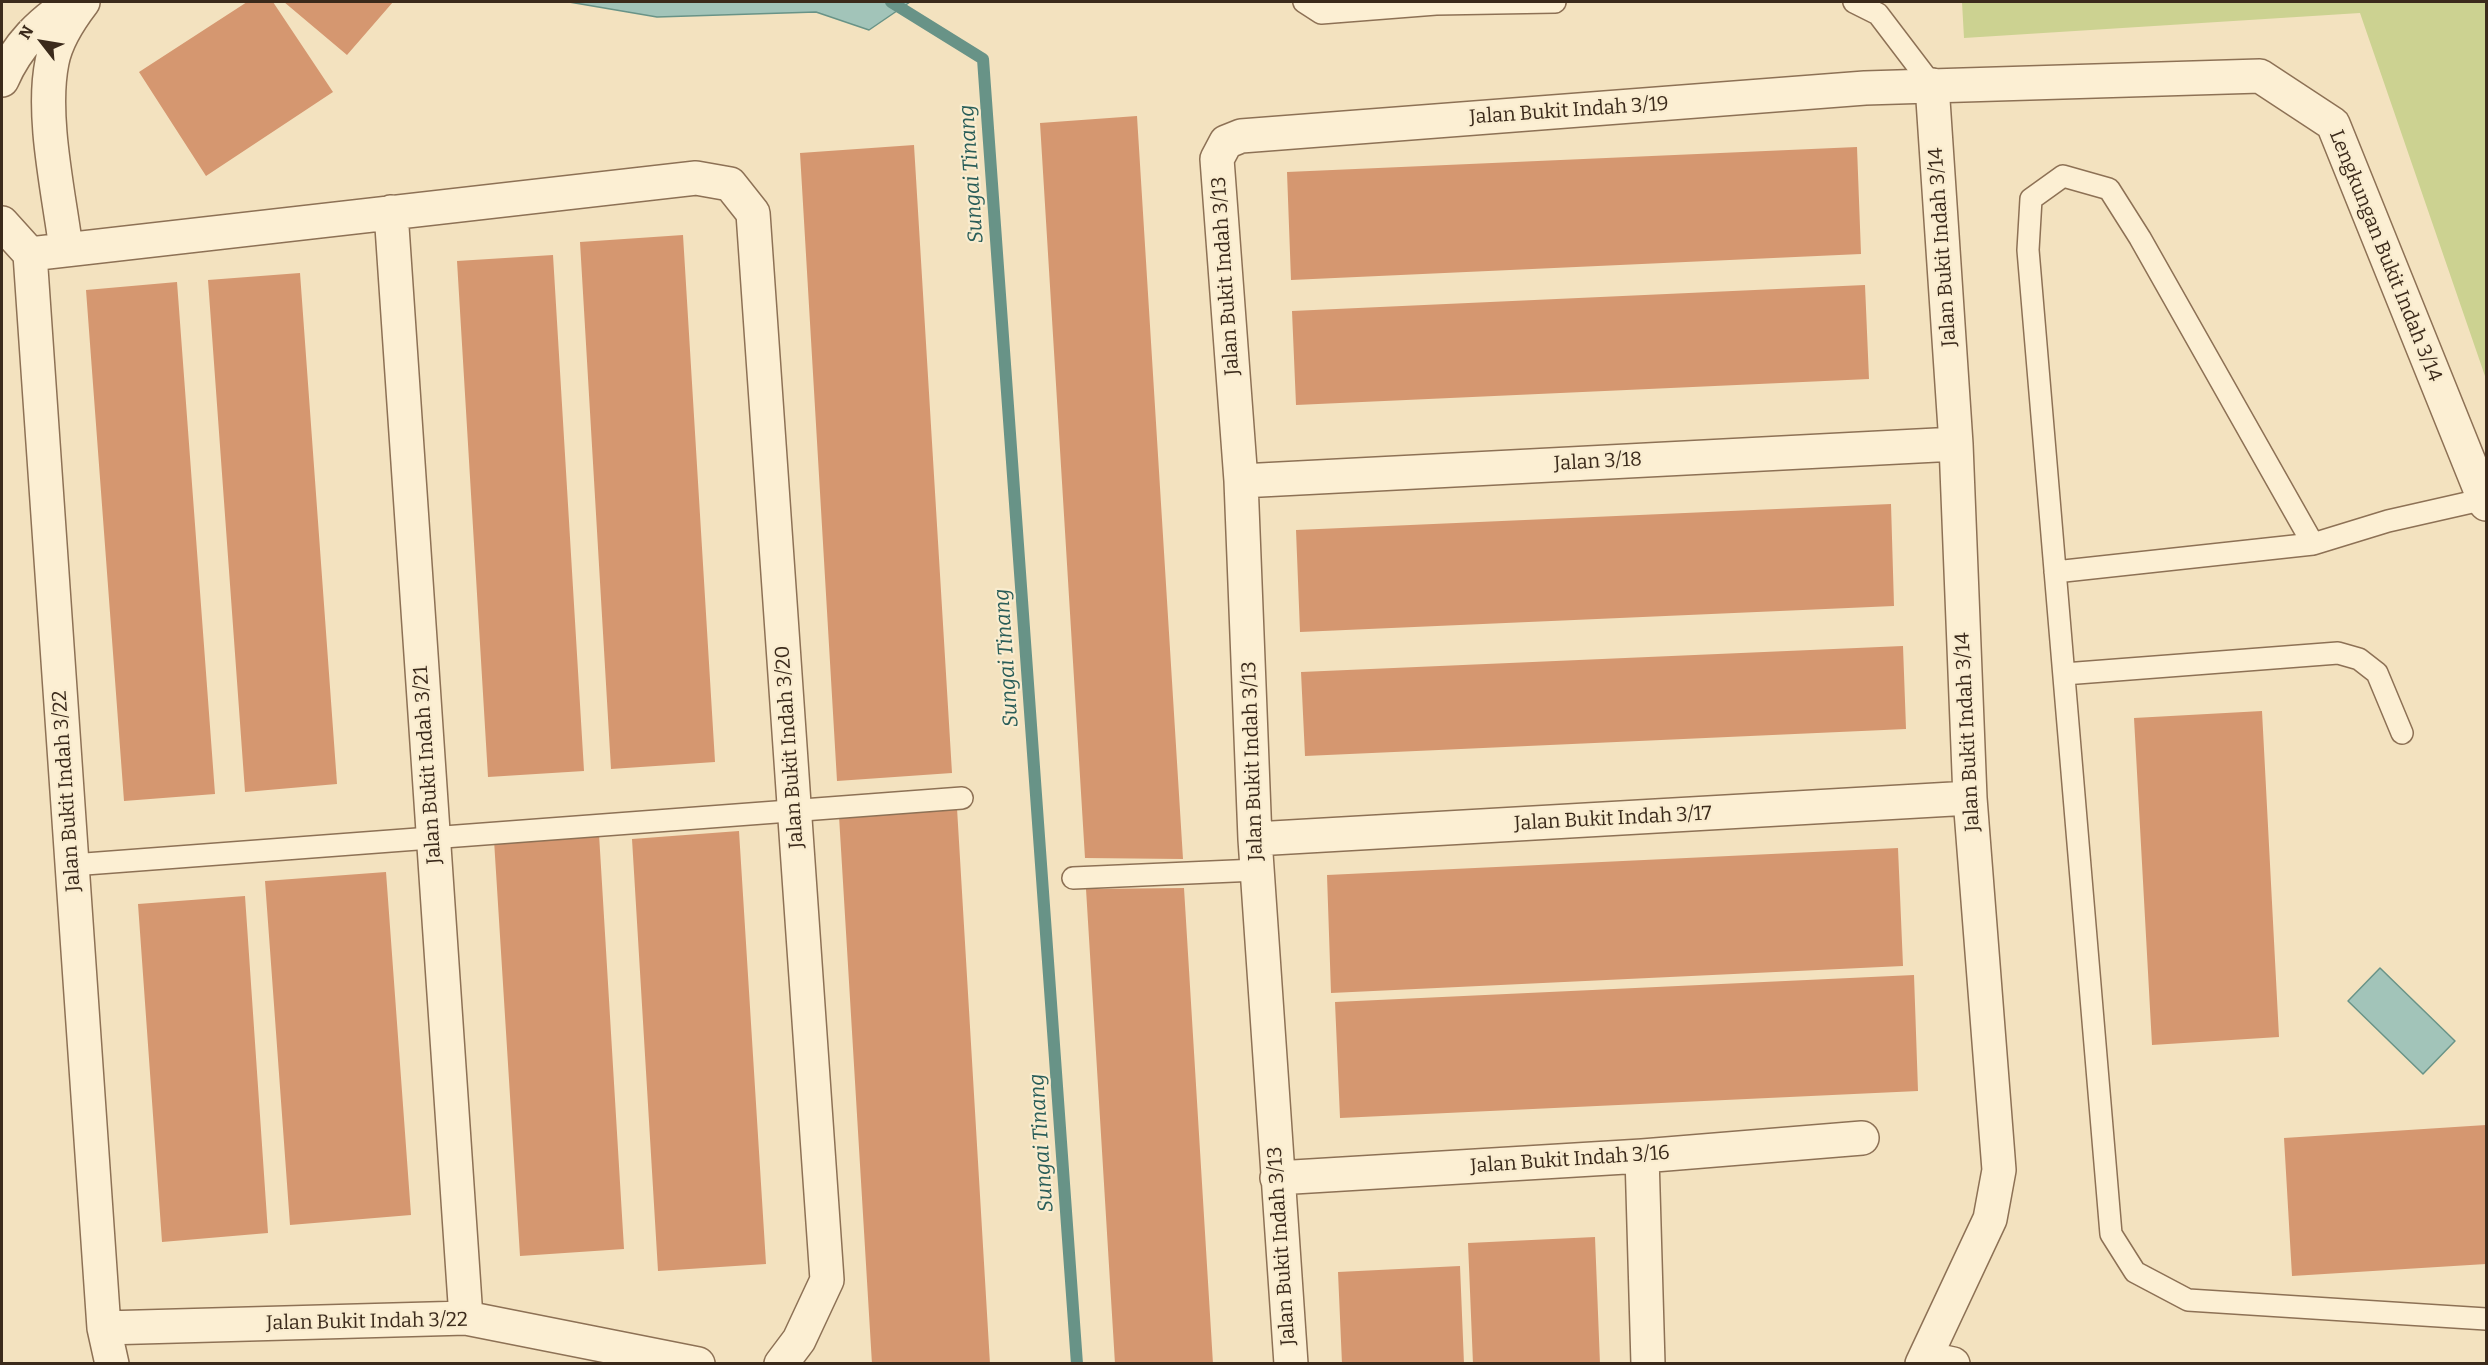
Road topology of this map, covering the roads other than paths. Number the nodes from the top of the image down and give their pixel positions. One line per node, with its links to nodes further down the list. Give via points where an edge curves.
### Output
1 (72, 2): 6 (street, via 30,34)
2 (83, 2): 11 (street, via 60,39 50,79 49,120)
3 (1304, 2): 4 (lane, via 1321,13 1436,4)
4 (1555, 2)
5 (1854, 2): 7 (lane, via 1878,14)
6 (2, 80)
7 (1932, 85): 8 (street, Jalan Bukit Indah 3/19, via 1241,136 1226,142); 13 (street, Jalan Bukit Indah 3/14); 15 (street, Lengkungan Bukit Indah 3/14, via 2260,76 2332,124)
8 (1217, 159): 14 (street, Jalan Bukit Indah 3/13)
9 (391, 212): 11 (street); 22 (street, Jalan Bukit Indah 3/20, via 696,178 730,184 753,213); 23 (street, Jalan Bukit Indah 3/21)
10 (2, 223): 12 (street)
11 (66, 249): 12 (street)
12 (30, 254): 25 (street, Jalan Bukit Indah 3/22)
13 (1956, 444): 14 (street, Jalan 3/18); 21 (street, Jalan Bukit Indah 3/14)
14 (1241, 481): 24 (street, Jalan Bukit Indah 3/13)
15 (2486, 502): 16 (lane, via 2388,520)
16 (2313, 544): 17 (lane); 17 (lane, via 2109,189 2063,176 2031,199 2028,250)
17 (2055, 572): 18 (lane)
18 (2064, 674): 19 (lane, via 2338,653 2359,659 2377,673); 31 (lane, via 2112,1234 2135,1272 2188,1300)
19 (2402, 733)
20 (962, 798): 22 (lane)
21 (1970, 798): 24 (street, Jalan Bukit Indah 3/17); 33 (street, Jalan Bukit Indah 3/14, via 1999,1170 1990,1219)
22 (794, 810): 23 (lane); 37 (street, Jalan Bukit Indah 3/20, via 827,1280 799,1340)
23 (433, 838): 25 (lane); 30 (street, Jalan Bukit Indah 3/21)
24 (1256, 855): 26 (lane); 29 (street, Jalan Bukit Indah 3/13)
25 (72, 865): 32 (street, Jalan Bukit Indah 3/22)
26 (1073, 878)
27 (1862, 1138): 28 (street, Jalan Bukit Indah 3/16)
28 (1642, 1156): 29 (street, Jalan Bukit Indah 3/16); 39 (street)
29 (1277, 1178): 38 (street, Jalan Bukit Indah 3/13)
30 (466, 1318): 32 (street, Jalan Bukit Indah 3/22); 36 (street, Jalan Bukit Indah 3/22)
31 (2487, 1319)
32 (104, 1328): 34 (street, Jalan Bukit Indah 3/22); 35 (street, Jalan Bukit Indah 3/22)
33 (1933, 1362)
34 (88, 1364)
35 (112, 1364)
36 (698, 1364)
37 (781, 1364)
38 (1291, 1364)
39 (1648, 1364)

